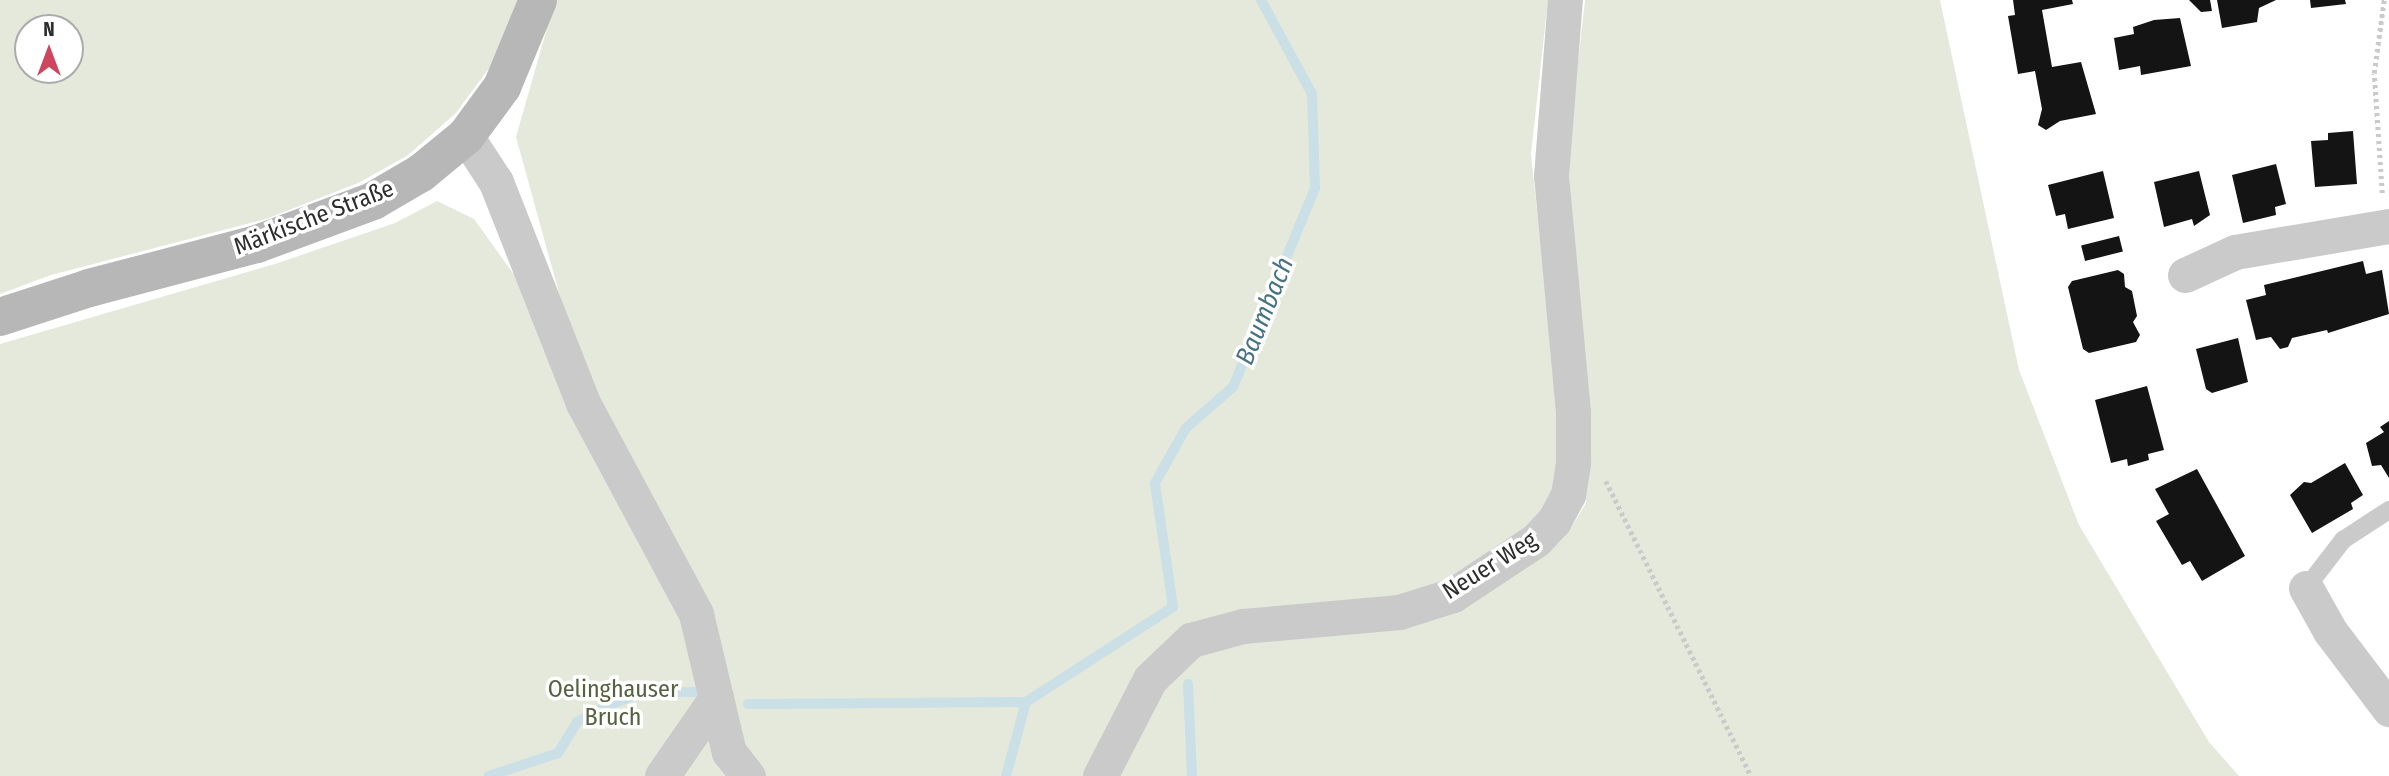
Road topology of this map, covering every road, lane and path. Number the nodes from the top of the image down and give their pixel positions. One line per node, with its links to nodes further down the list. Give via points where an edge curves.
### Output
1 (538, 0): 4 (main road, Märkische Straße, via 502,87)
2 (1565, 0): 15 (street, Neuer Weg, via 1551,176 1573,412 1573,462 1568,495 1554,521 1536,540 1453,595 1399,612 1243,626 1191,640 1150,679)
3 (2384, 0): 5 (path, via 2374,73)
4 (466, 136): 7 (main road, Märkische Straße, via 421,173 373,201 257,244 89,288); 11 (street, via 496,182 583,403 696,614)
5 (2387, 226): 6 (street, via 2235,253)
6 (2185, 275)
7 (0, 317)
8 (1603, 475): 16 (path)
9 (2389, 510): 10 (lane, via 2343,540)
10 (2306, 588): 12 (street, via 2330,631)
11 (716, 698): 13 (street); 14 (street, via 729,752)
12 (2389, 709)
13 (662, 776)
14 (748, 776)
15 (1100, 776)
16 (1751, 776)

